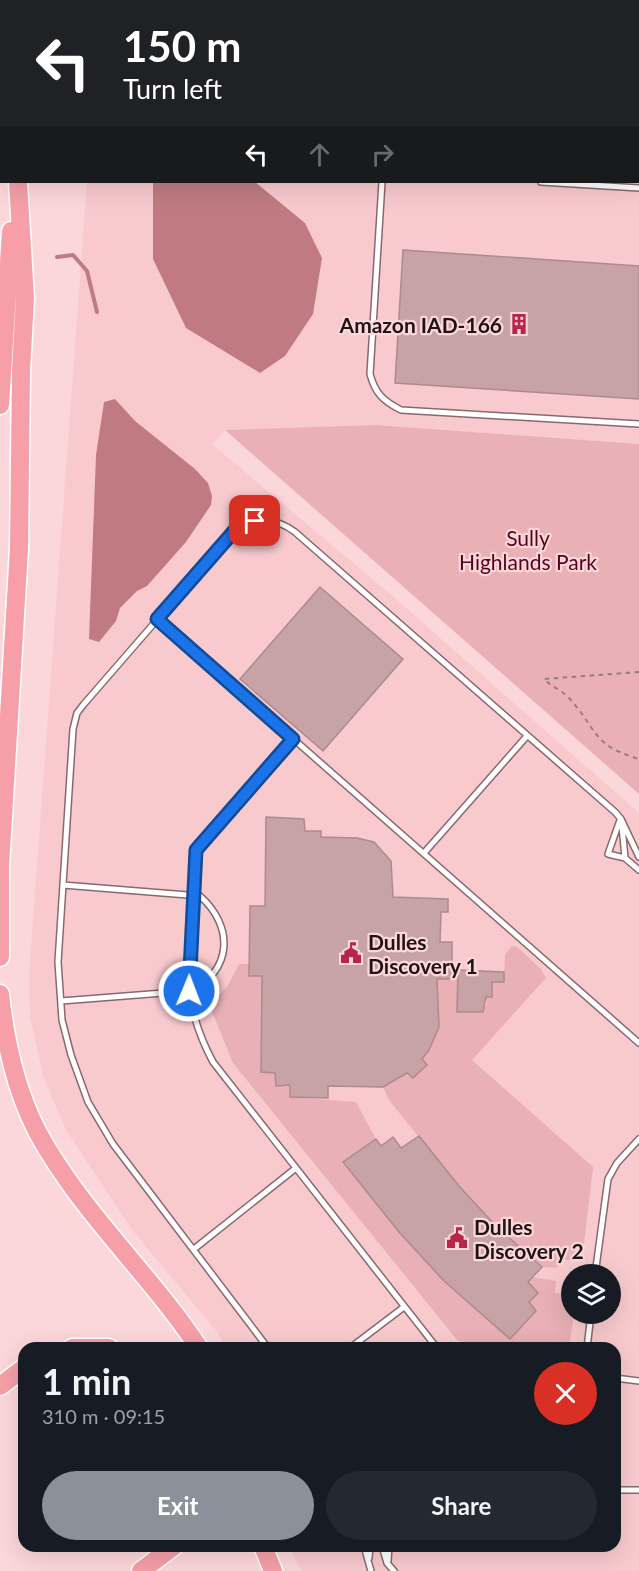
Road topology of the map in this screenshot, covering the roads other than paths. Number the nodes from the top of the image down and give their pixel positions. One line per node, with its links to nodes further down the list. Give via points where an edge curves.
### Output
1 (16, 183): 6 (highway)
2 (16, 183): 15 (highway, via 25,298 19,549)
3 (382, 183): 7 (lane, via 370,374 374,390 385,402 401,410)
4 (557, 183): 5 (lane)
5 (639, 188)
6 (0, 405)
7 (639, 424)
8 (157, 619): 9 (lane, via 235,530 255,521 276,521 295,532); 10 (lane); 17 (lane, via 77,713)
9 (527, 736): 11 (lane); 12 (lane)
10 (293, 739): 12 (lane); 18 (lane, via 199,844 194,857)
11 (621, 819): 13 (lane); 14 (lane); 14 (lane, via 608,854)
12 (424, 854): 23 (lane)
13 (639, 856)
14 (625, 858): 16 (lane)
15 (0, 864): 19 (highway)
16 (639, 870)
17 (63, 885): 18 (lane); 22 (lane, via 58,962)
18 (193, 893): 20 (lane); 20 (lane, via 220,918 225,943 212,975)
19 (0, 957)
20 (189, 991): 22 (lane); 25 (lane, via 196,1025 213,1062)
21 (0, 994): 30 (highway, via 13,1066 37,1132 63,1172)
22 (61, 1001): 26 (lane, via 70,1055 95,1116 122,1157)
23 (639, 1043)
24 (639, 1138): 27 (lane, via 608,1179)
25 (296, 1168): 26 (lane); 28 (lane)
26 (195, 1249): 31 (lane, via 197,1258)
27 (596, 1264)
28 (404, 1307): 32 (lane); 33 (lane)
29 (590, 1324): 34 (lane)
30 (194, 1342)
31 (263, 1342)
32 (358, 1342)
33 (432, 1342)
34 (587, 1342)
35 (18, 1372): 38 (highway)
36 (621, 1379): 37 (lane)
37 (639, 1381)
38 (0, 1386)
39 (621, 1490): 40 (lane)
40 (639, 1490)
41 (166, 1552): 49 (highway)
42 (266, 1552): 50 (highway)
43 (366, 1552): 48 (lane)
44 (370, 1552): 48 (lane)
45 (384, 1552): 47 (lane)
46 (388, 1552): 47 (lane)
47 (387, 1563): 51 (lane)
48 (370, 1568)
49 (141, 1571)
50 (273, 1571)
51 (394, 1571)

